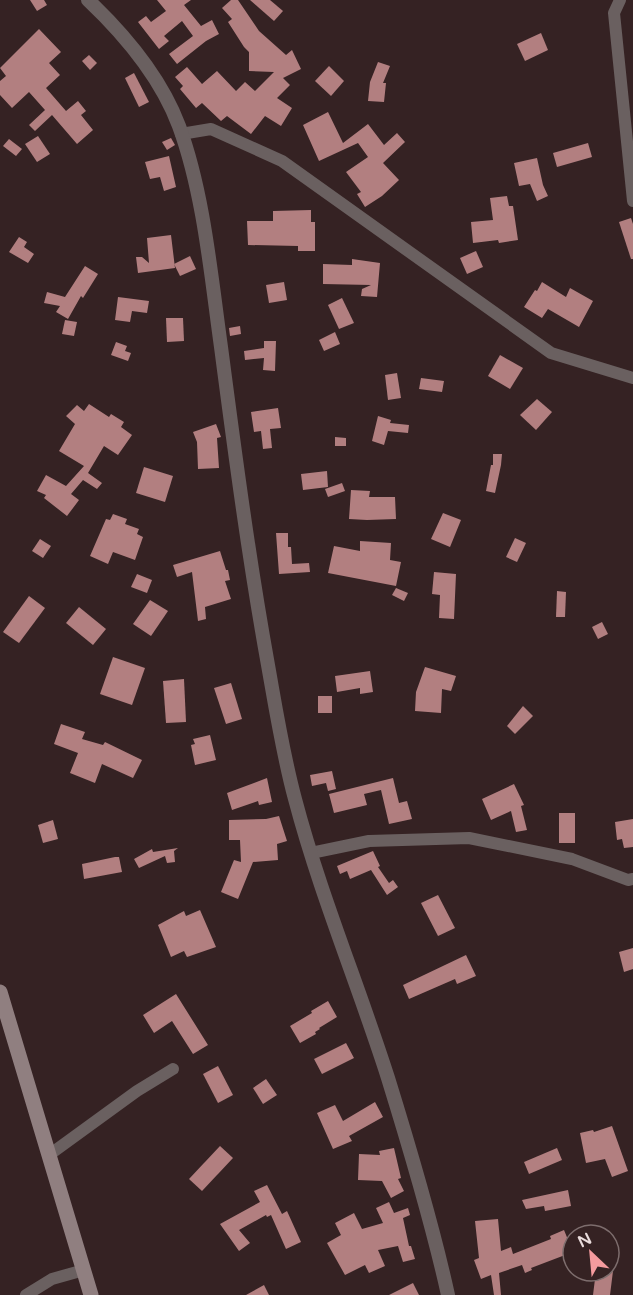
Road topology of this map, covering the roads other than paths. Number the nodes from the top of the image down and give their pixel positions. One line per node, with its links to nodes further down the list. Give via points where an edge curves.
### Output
1 (88, 0): 3 (street, via 141,59 163,91)
2 (620, 0): 4 (street, via 614,13)
3 (181, 134): 5 (street, via 211,129 282,161 551,352); 6 (street, via 194,179 209,262 275,707 294,798)
4 (633, 201)
5 (633, 378)
6 (311, 853): 7 (street, via 369,841 469,838 572,859); 14 (street, via 387,1077)
7 (633, 879)
8 (0, 992): 10 (main road)
9 (173, 1069): 10 (street)
10 (49, 1155): 11 (main road)
11 (84, 1270): 12 (street, via 52,1279); 13 (main road)
12 (26, 1295)
13 (91, 1295)
14 (448, 1295)

